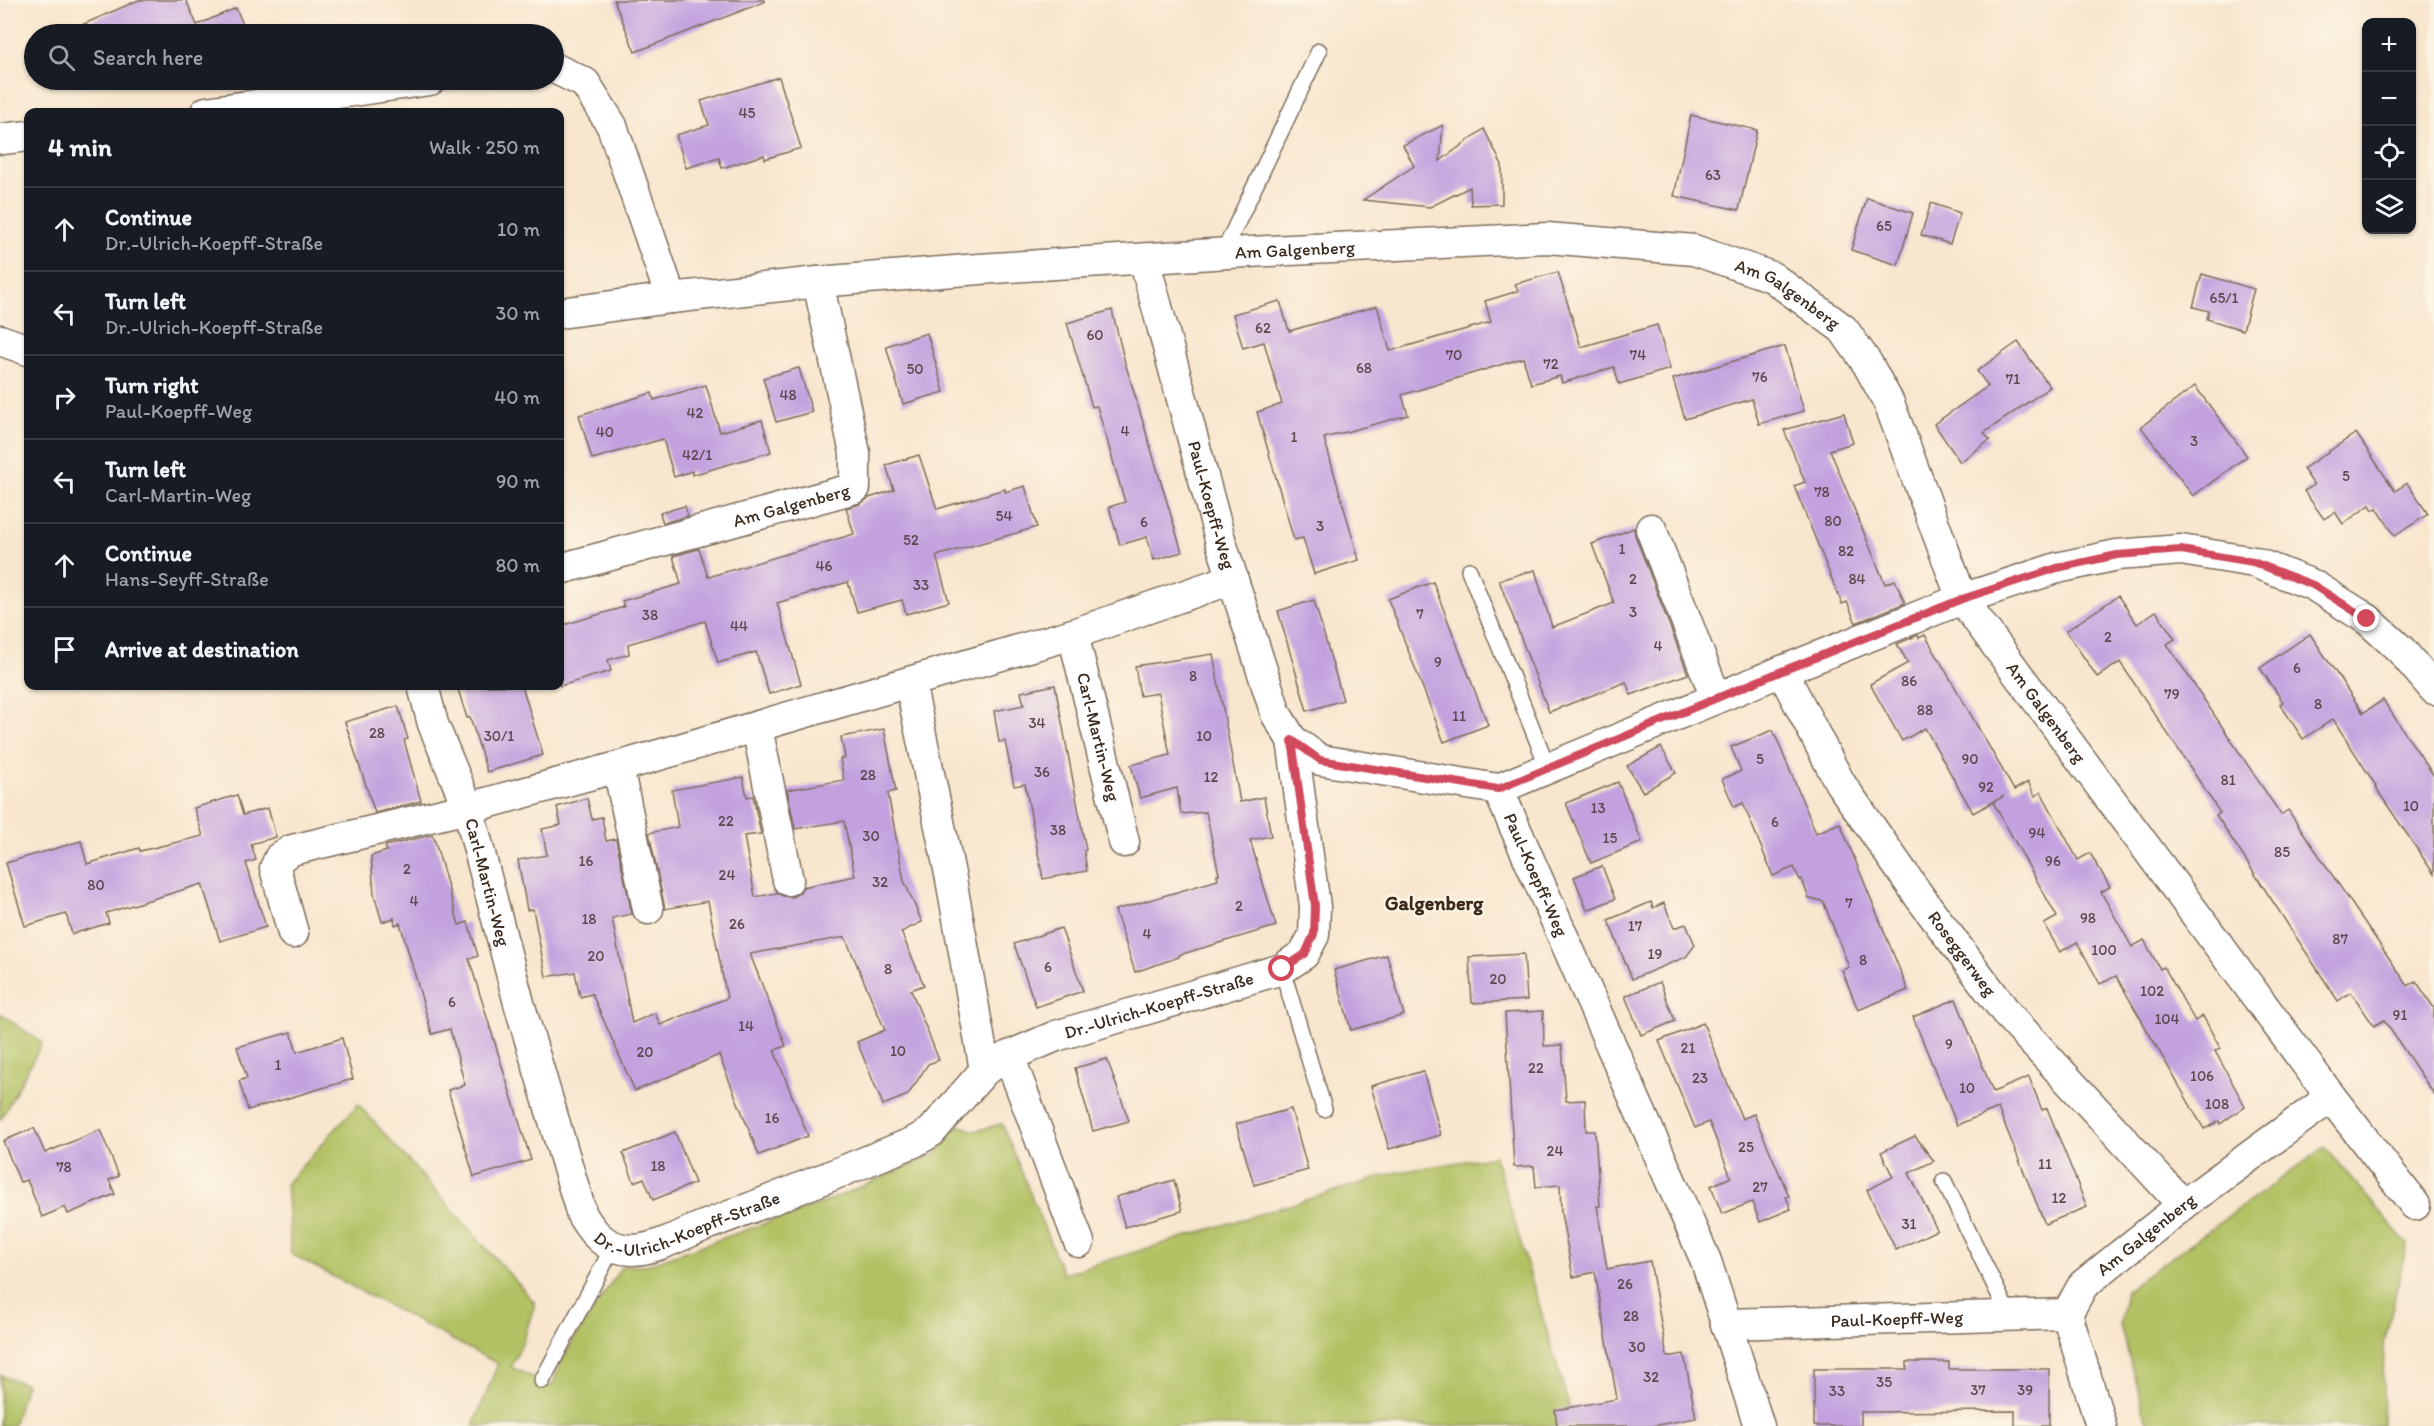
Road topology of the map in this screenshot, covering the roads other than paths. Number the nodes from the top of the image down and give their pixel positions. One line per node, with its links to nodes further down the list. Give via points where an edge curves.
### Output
1 (1319, 51): 5 (lane)
2 (564, 73): 8 (street, via 585,82 612,126)
3 (360, 90): 4 (street)
4 (234, 108)
5 (1223, 253): 6 (street, Am Galgenberg); 16 (street, Am Galgenberg, via 1547,238 1694,250 1772,277 1843,329 1867,363 1889,403)
6 (1144, 259): 7 (street, Am Galgenberg); 15 (street, Paul-Koepff-Weg)
7 (818, 282): 8 (street, Am Galgenberg); 13 (street, Am Galgenberg, via 855,453 855,488)
8 (671, 298): 9 (street, Am Galgenberg)
9 (564, 312)
10 (0, 340): 11 (street)
11 (24, 349)
12 (1651, 529): 22 (street)
13 (564, 568)
14 (1469, 570): 26 (lane)
15 (1232, 579): 17 (street, Carl-Martin-Weg); 24 (street, Paul-Koepff-Weg, via 1276,714)
16 (1962, 599): 18 (street); 20 (street, via 2057,568 2117,555 2181,550 2253,562 2313,585 2362,615 2401,650); 36 (street, Am Galgenberg)
17 (1073, 634): 19 (street, Carl-Martin-Weg); 29 (street, Carl-Martin-Weg)
18 (1782, 671): 22 (street); 39 (street, Roseggerweg, via 1840,783 2008,1016)
19 (909, 682): 23 (street, Carl-Martin-Weg); 35 (street, via 951,879)
20 (2434, 689)
21 (424, 690): 28 (street, via 433,724)
22 (1716, 698): 26 (street)
23 (757, 727): 25 (street, Carl-Martin-Weg); 30 (street)
24 (1292, 740): 27 (street, Paul-Koepff-Weg, via 1320,760); 33 (street, Dr.-Ulrich-Koepff-Straße, via 1315,906 1314,934 1305,954)
25 (618, 767): 28 (street, Carl-Martin-Weg); 31 (street)
26 (1548, 768): 27 (street)
27 (1498, 789): 45 (street, Paul-Koepff-Weg, via 1706,1261)
28 (468, 808): 32 (street, via 292,850 280,857 275,868); 34 (street, Carl-Martin-Weg)
29 (1124, 842)
30 (788, 880)
31 (648, 909)
32 (293, 933)
33 (1282, 969): 35 (street, Dr.-Ulrich-Koepff-Straße, via 1056,1036); 37 (lane)
34 (519, 1003): 42 (street, Dr.-Ulrich-Koepff-Straße, via 582,1215 594,1234)
35 (997, 1063): 41 (street); 42 (street, Dr.-Ulrich-Koepff-Straße, via 931,1132 914,1142 654,1245 633,1250)
36 (2331, 1096): 39 (street, Am Galgenberg); 40 (street, Am Galgenberg)
37 (1324, 1110)
38 (1944, 1181): 44 (lane)
39 (2183, 1205): 43 (street, Am Galgenberg, via 2083,1285)
40 (2415, 1205)
41 (1079, 1242)
42 (613, 1247): 46 (lane)
43 (2067, 1314): 44 (street, Paul-Koepff-Weg); 48 (street)
44 (2010, 1317): 45 (street, Paul-Koepff-Weg)
45 (1726, 1324): 47 (street, Paul-Koepff-Weg)
46 (542, 1381)
47 (1759, 1426)
48 (2101, 1426)

